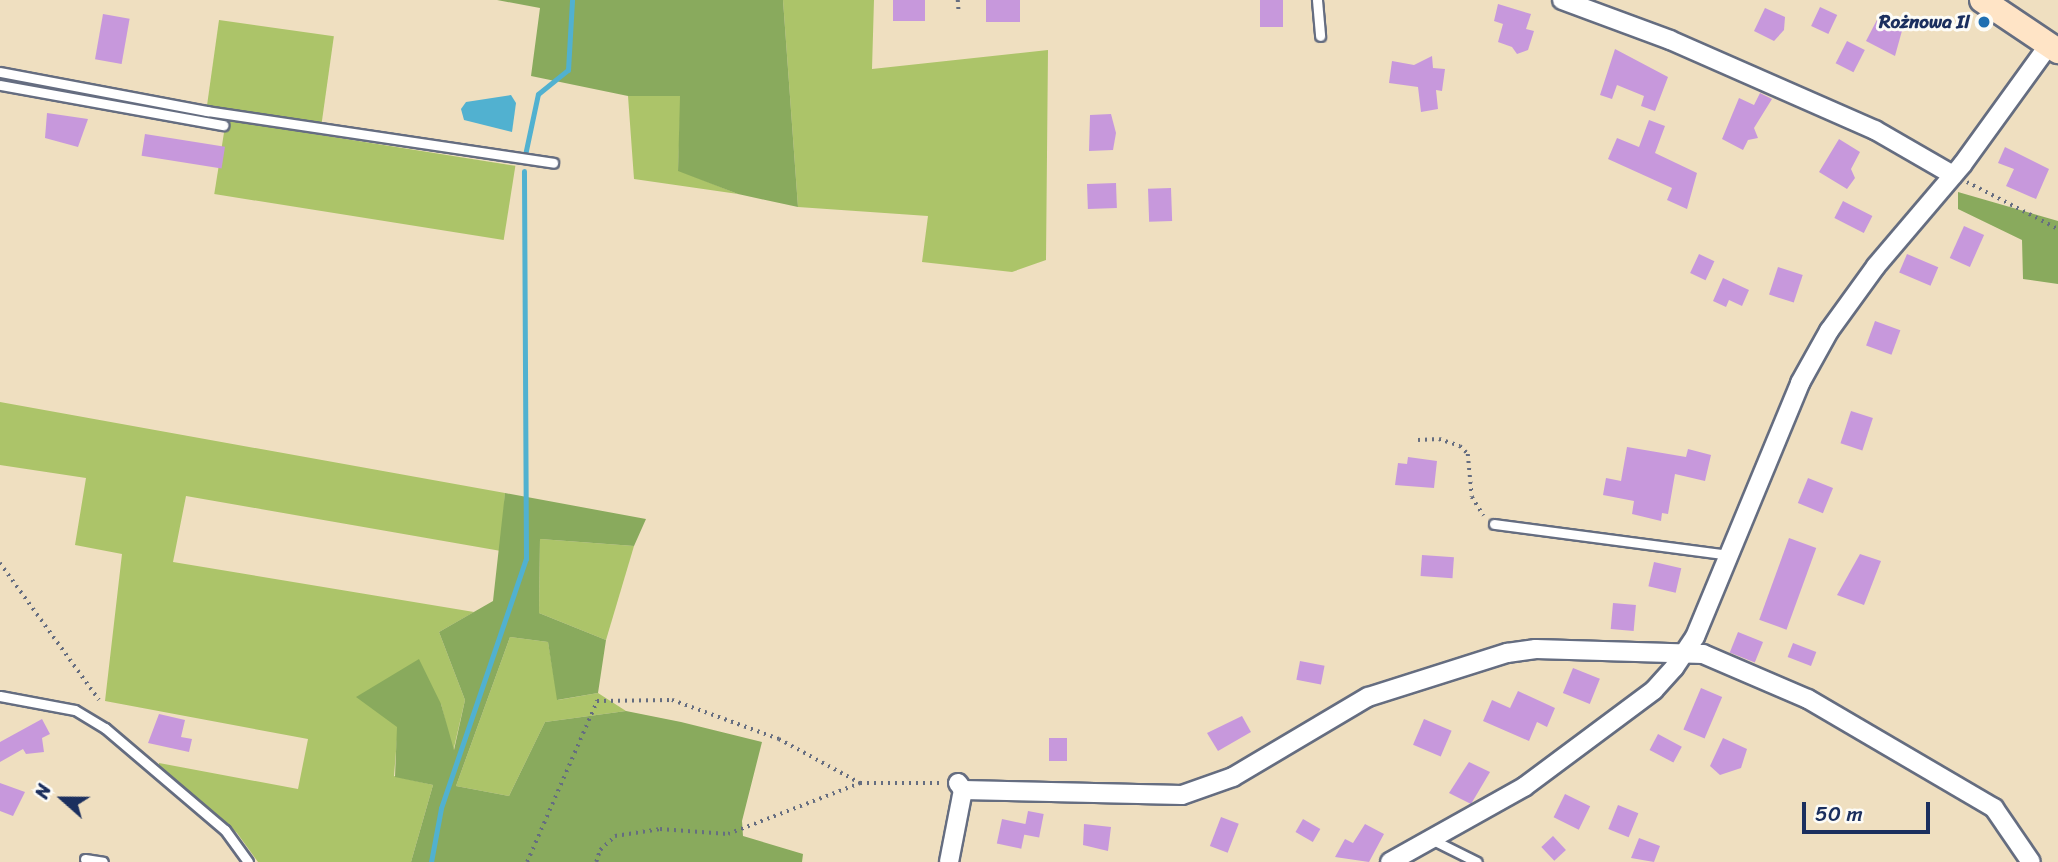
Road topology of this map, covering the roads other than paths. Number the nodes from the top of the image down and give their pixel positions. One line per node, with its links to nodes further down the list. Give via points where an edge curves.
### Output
1 (1317, 0): 4 (lane)
2 (1562, 0): 10 (street, via 1670,40 1875,130)
3 (1982, 0): 5 (main road)
4 (1320, 36)
5 (2054, 48): 10 (street)
6 (0, 72): 9 (lane, via 220,113)
7 (0, 85): 8 (lane)
8 (223, 125)
9 (552, 163)
10 (1953, 175): 12 (street, via 1876,266 1812,360)
11 (1494, 523): 12 (lane)
12 (1730, 555): 13 (street)
13 (1684, 655): 15 (street, via 1654,690 1552,768 1502,801); 19 (street, via 1596,649 1507,653 1368,697 1233,777 1182,795 961,787); 22 (street, via 1703,654 1808,699 1994,808)
14 (0, 696): 18 (lane, via 75,710 105,728 225,830)
15 (1430, 838): 20 (street); 21 (lane, via 1442,849)
16 (85, 859): 17 (lane)
17 (103, 862)
18 (248, 862)
19 (949, 862)
20 (1390, 862)
21 (1477, 862)
22 (2031, 862)

